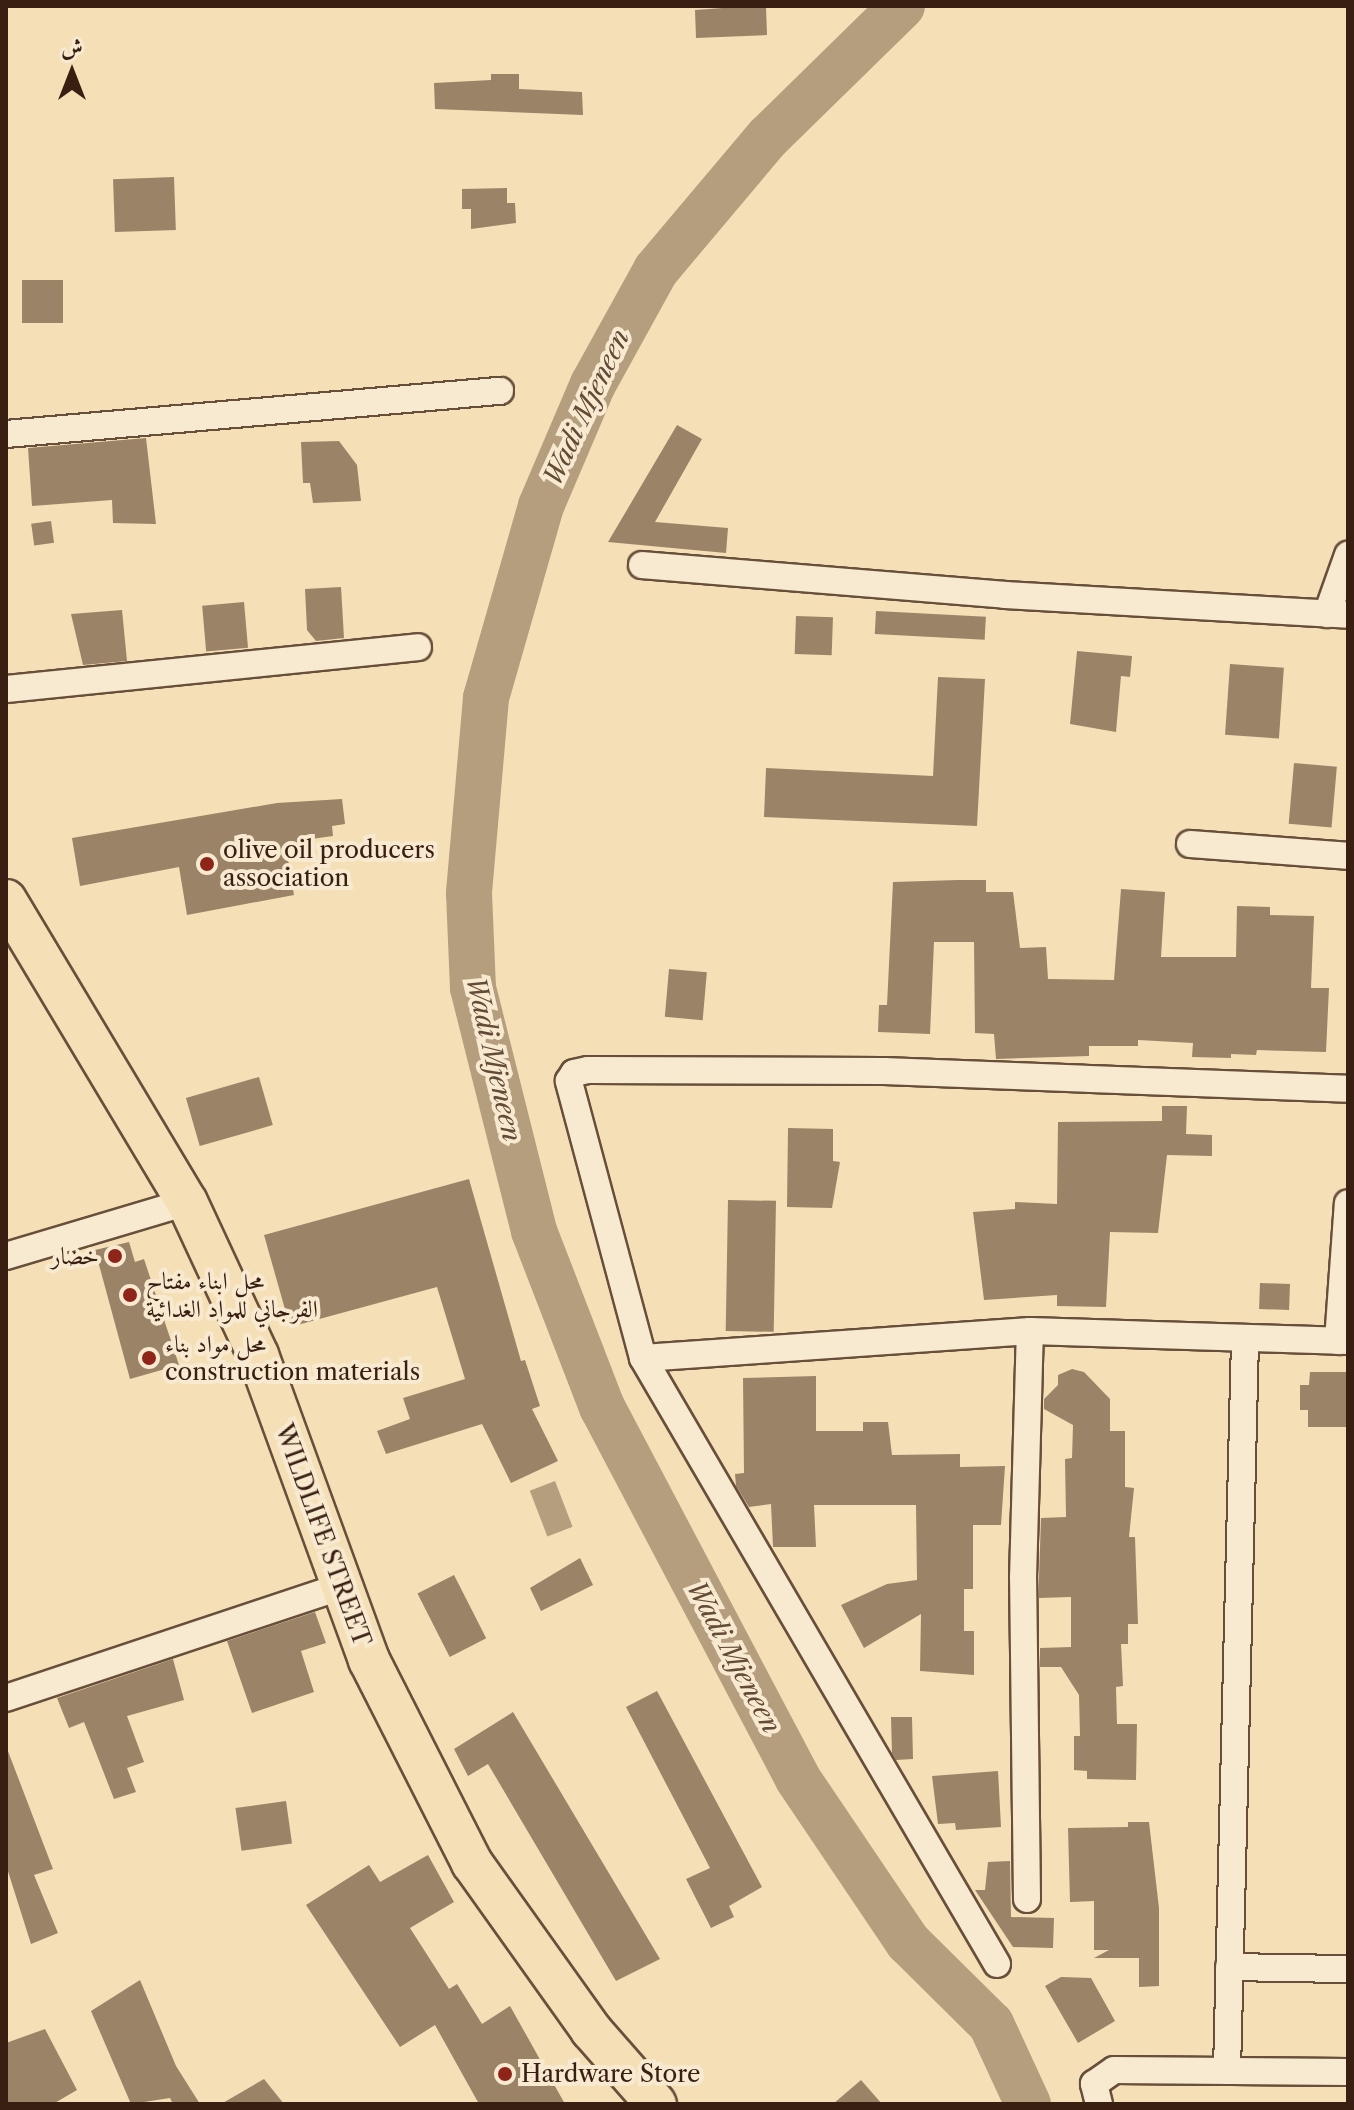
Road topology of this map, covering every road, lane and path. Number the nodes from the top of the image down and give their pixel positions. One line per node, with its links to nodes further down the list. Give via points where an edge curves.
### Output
1 (500, 391): 2 (street)
2 (6, 434)
3 (1348, 555): 5 (street)
4 (642, 565): 5 (street, via 1005,595)
5 (1337, 614)
6 (418, 647): 7 (street)
7 (6, 689)
8 (1190, 844): 9 (street)
9 (1348, 856)
10 (6, 900): 12 (main road, WILDLIFE STREET)
11 (1348, 1089): 18 (street, via 884,1071 574,1073 569,1081)
12 (187, 1202): 14 (street); 19 (main road, WILDLIFE STREET, via 258,1355)
13 (1348, 1203): 17 (street)
14 (6, 1256)
15 (1030, 1331): 16 (street); 18 (street); 21 (street, via 1023,1578)
16 (1245, 1338): 17 (street); 23 (street)
17 (1343, 1341)
18 (643, 1358): 22 (street)
19 (342, 1586): 20 (street); 27 (main road, WILDLIFE STREET, via 397,1724 472,1863 591,2030)
20 (6, 1698)
21 (1027, 1899)
22 (997, 1964)
23 (1229, 1967): 24 (street); 25 (street)
24 (1348, 1969)
25 (1227, 2071): 26 (street); 28 (street, via 1114,2070 1094,2084)
26 (1348, 2072)
27 (656, 2104)
28 (1099, 2104)

